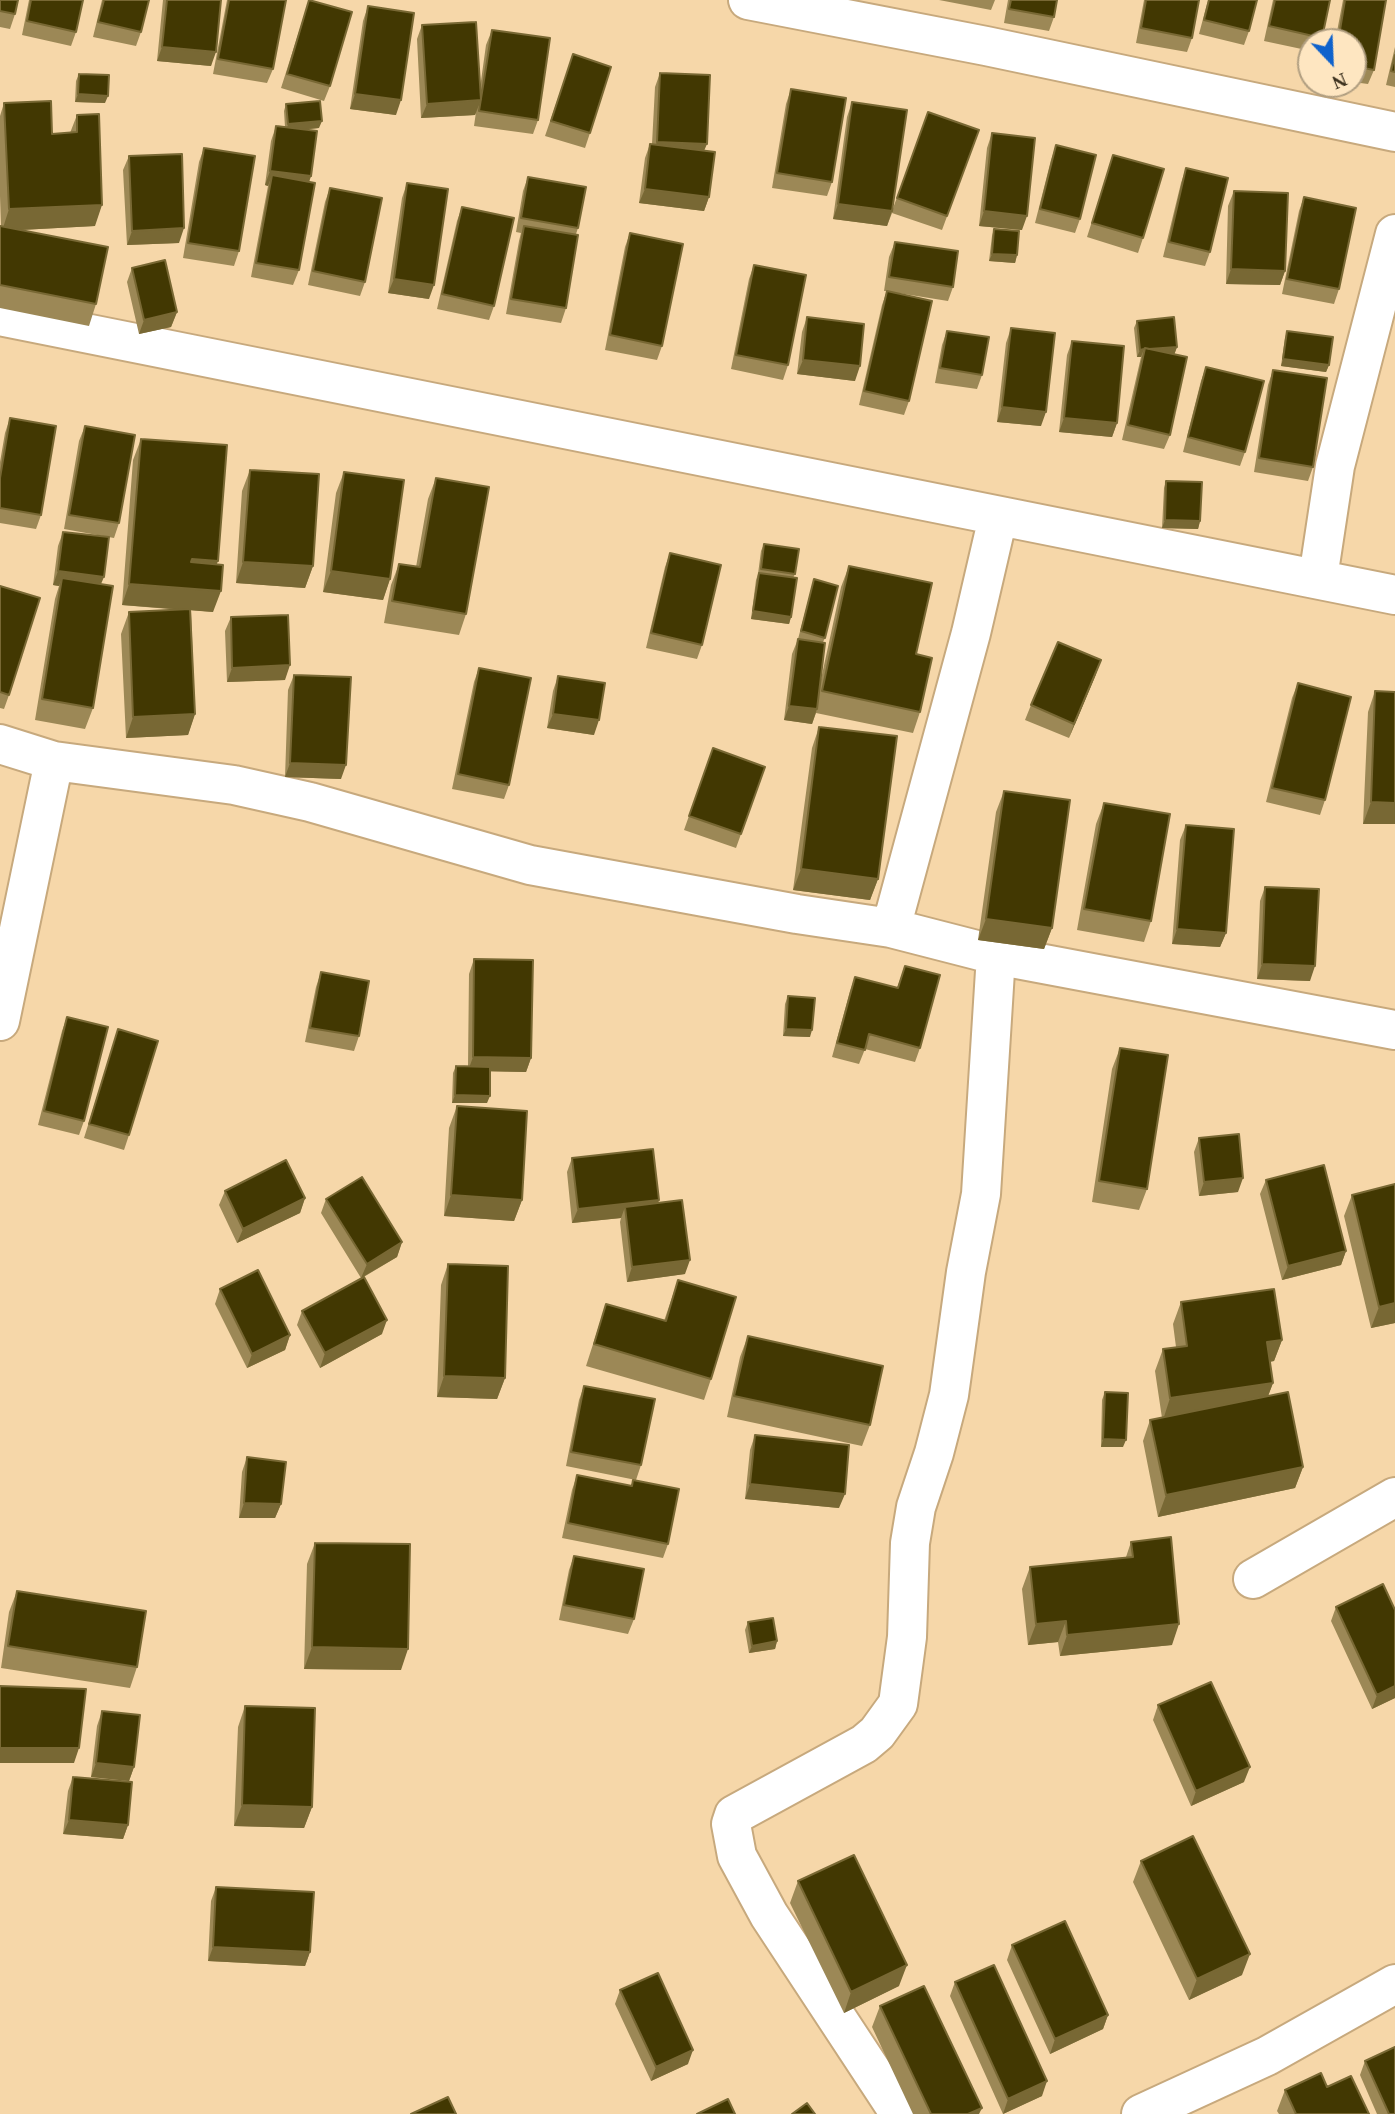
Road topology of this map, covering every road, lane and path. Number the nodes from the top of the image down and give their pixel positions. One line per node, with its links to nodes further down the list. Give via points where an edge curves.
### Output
1 (748, 0): 2 (street)
2 (1395, 132)
3 (1395, 234): 6 (street, via 1335,466)
4 (0, 316): 5 (street)
5 (999, 517): 6 (street); 10 (street)
6 (1318, 578): 7 (street)
7 (1395, 595)
8 (0, 744): 9 (street)
9 (54, 761): 10 (street, via 234,785 530,865); 12 (street)
10 (891, 928): 11 (street)
11 (996, 956): 13 (street); 17 (street, via 981,1194 949,1395 915,1507 908,1637 898,1704 864,1744 734,1815 731,1824 737,1856 769,1915)
12 (0, 1021)
13 (1395, 1030)
14 (1395, 1497): 15 (street)
15 (1253, 1579)
16 (1395, 1984): 18 (street, via 1267,2056)
17 (900, 2114)
18 (1141, 2114)

